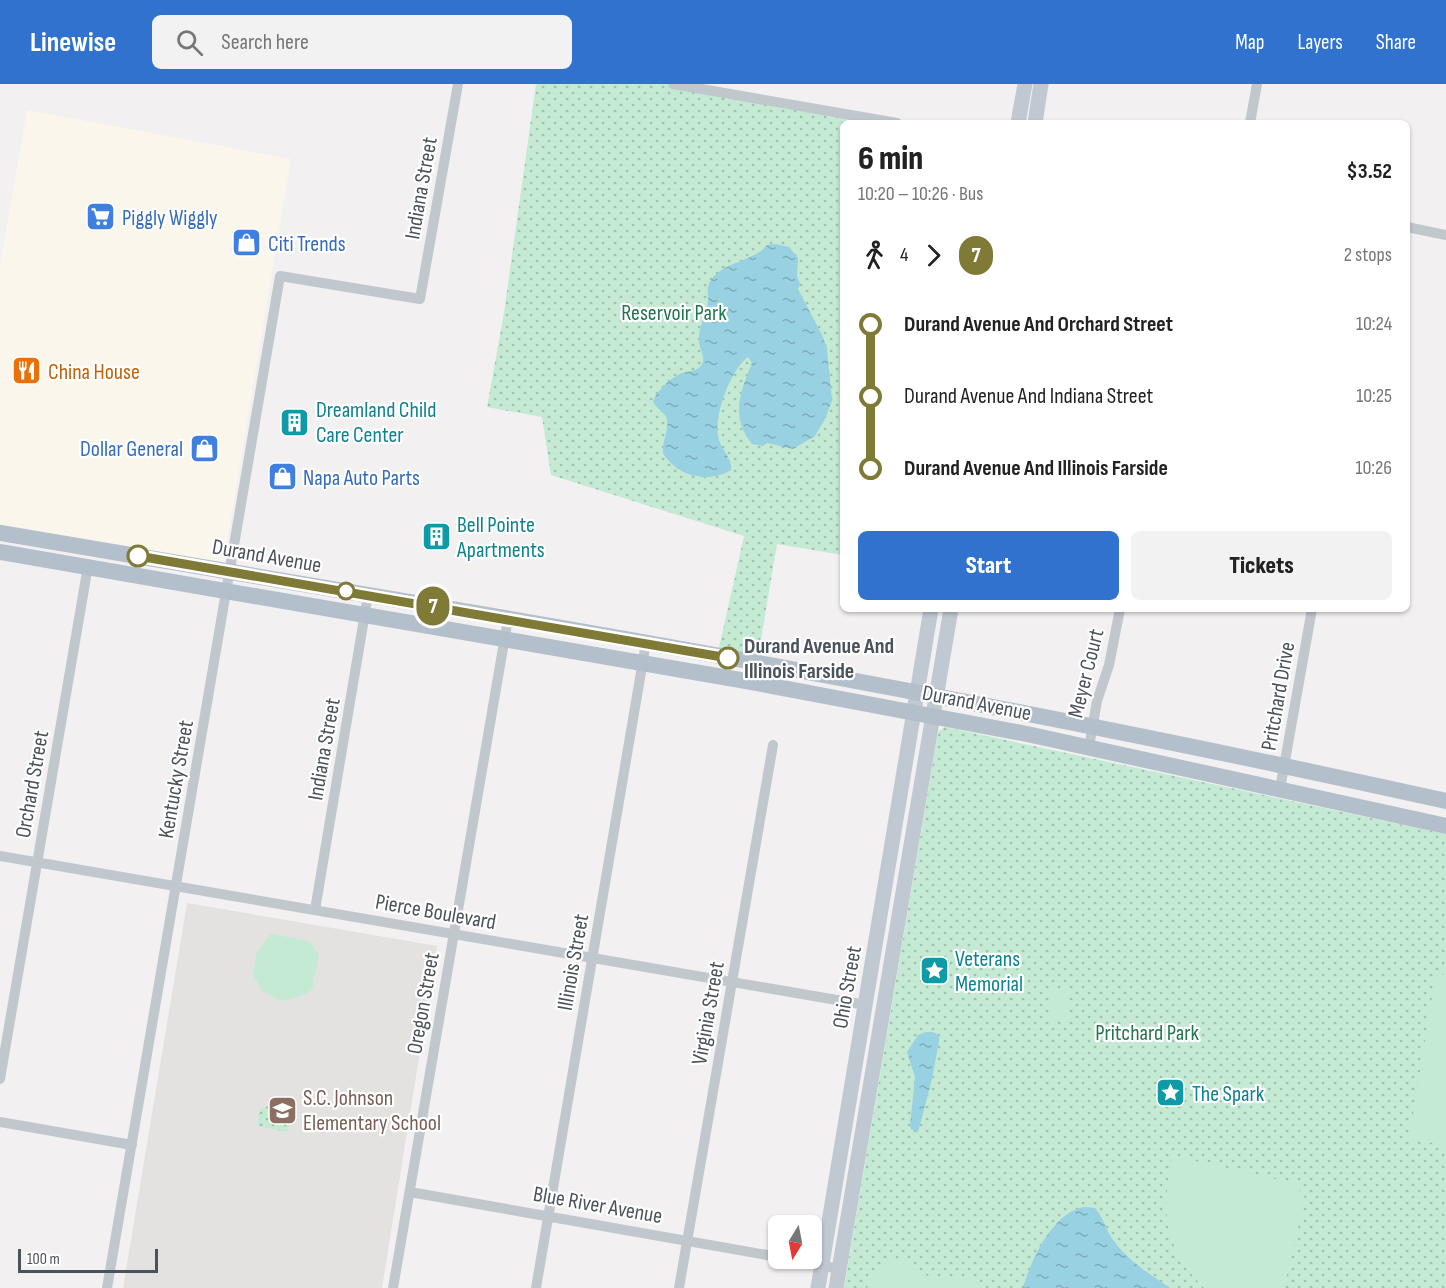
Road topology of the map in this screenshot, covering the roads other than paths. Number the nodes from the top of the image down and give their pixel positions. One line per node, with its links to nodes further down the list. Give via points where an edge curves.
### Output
1 (458, 84): 13 (street, Indiana Street, via 420,299)
2 (673, 84): 6 (street)
3 (1025, 84): 8 (street)
4 (1041, 84): 9 (street)
5 (1257, 84): 10 (street)
6 (730, 89): 7 (street)
7 (882, 120)
8 (1019, 120)
9 (1035, 120)
10 (1251, 120)
11 (1410, 228): 12 (street)
12 (1446, 236)
13 (280, 276): 17 (street, Kentucky Street)
14 (0, 532): 17 (main road, Durand Avenue)
15 (0, 552): 16 (main road, Durand Avenue)
16 (88, 566): 18 (main road, Durand Avenue); 41 (street, Orchard Street)
17 (229, 572): 18 (street, Kentucky Street); 19 (main road, Durand Avenue)
18 (227, 590): 24 (main road, Durand Avenue); 42 (street, Kentucky Street)
19 (368, 595): 24 (street, Indiana Street); 25 (main road, Durand Avenue)
20 (930, 612): 29 (street, Ohio Street)
21 (951, 612): 30 (street, Ohio Street)
22 (1119, 612): 33 (street, Meyer Court)
23 (1311, 612): 36 (street, Pritchard Drive)
24 (365, 615): 26 (main road, Durand Avenue); 43 (street, Indiana Street)
25 (508, 619): 26 (street, Oregon Street); 27 (main road, Durand Avenue)
26 (504, 639): 28 (main road, Durand Avenue); 44 (street, Oregon Street)
27 (646, 644): 28 (street, Illinois Street); 29 (main road, Durand Avenue)
28 (643, 663): 31 (main road, Durand Avenue); 45 (street, Illinois Street)
29 (916, 692): 30 (main road, Durand Avenue); 31 (street, Ohio Street)
30 (937, 696): 32 (street, Ohio Street); 33 (main road, Durand Avenue)
31 (914, 713): 32 (main road, Durand Avenue); 47 (street, Ohio Street)
32 (933, 717): 35 (main road, Durand Avenue); 58 (street, Ohio Street)
33 (1092, 726): 35 (street, Meyer Court); 36 (main road, Durand Avenue)
34 (773, 745): 46 (street, Virginia Street)
35 (1089, 747): 37 (main road, Durand Avenue)
36 (1284, 766): 37 (street, Pritchard Drive); 38 (main road, Durand Avenue)
37 (1280, 789): 39 (main road, Durand Avenue)
38 (1446, 801)
39 (1446, 826)
40 (0, 856): 41 (street, Pierce Boulevard)
41 (37, 862): 42 (street, Pierce Boulevard); 48 (street, Orchard Street)
42 (176, 886): 43 (street, Pierce Boulevard); 50 (street, Kentucky Street)
43 (315, 910): 44 (street, Pierce Boulevard)
44 (454, 934): 45 (street, Pierce Boulevard); 51 (street, Oregon Street)
45 (593, 958): 46 (street, Pierce Boulevard); 52 (street, Illinois Street)
46 (732, 982): 47 (street, Pierce Boulevard); 53 (street, Virginia Street)
47 (866, 1005): 55 (street, Ohio Street)
48 (0, 1078)
49 (0, 1122): 50 (street)
50 (132, 1144): 59 (street, Kentucky Street)
51 (410, 1192): 52 (street, Blue River Avenue); 60 (street, Oregon Street)
52 (549, 1216): 53 (street, Blue River Avenue); 61 (street, Illinois Street)
53 (687, 1240): 54 (street, Blue River Avenue); 62 (street, Virginia Street)
54 (768, 1255)
55 (822, 1259)
56 (822, 1265): 58 (street)
57 (820, 1269): 63 (street, Ohio Street)
58 (839, 1269): 64 (street, Ohio Street)
59 (107, 1288)
60 (393, 1288)
61 (536, 1288)
62 (679, 1288)
63 (818, 1288)
64 (836, 1288)

